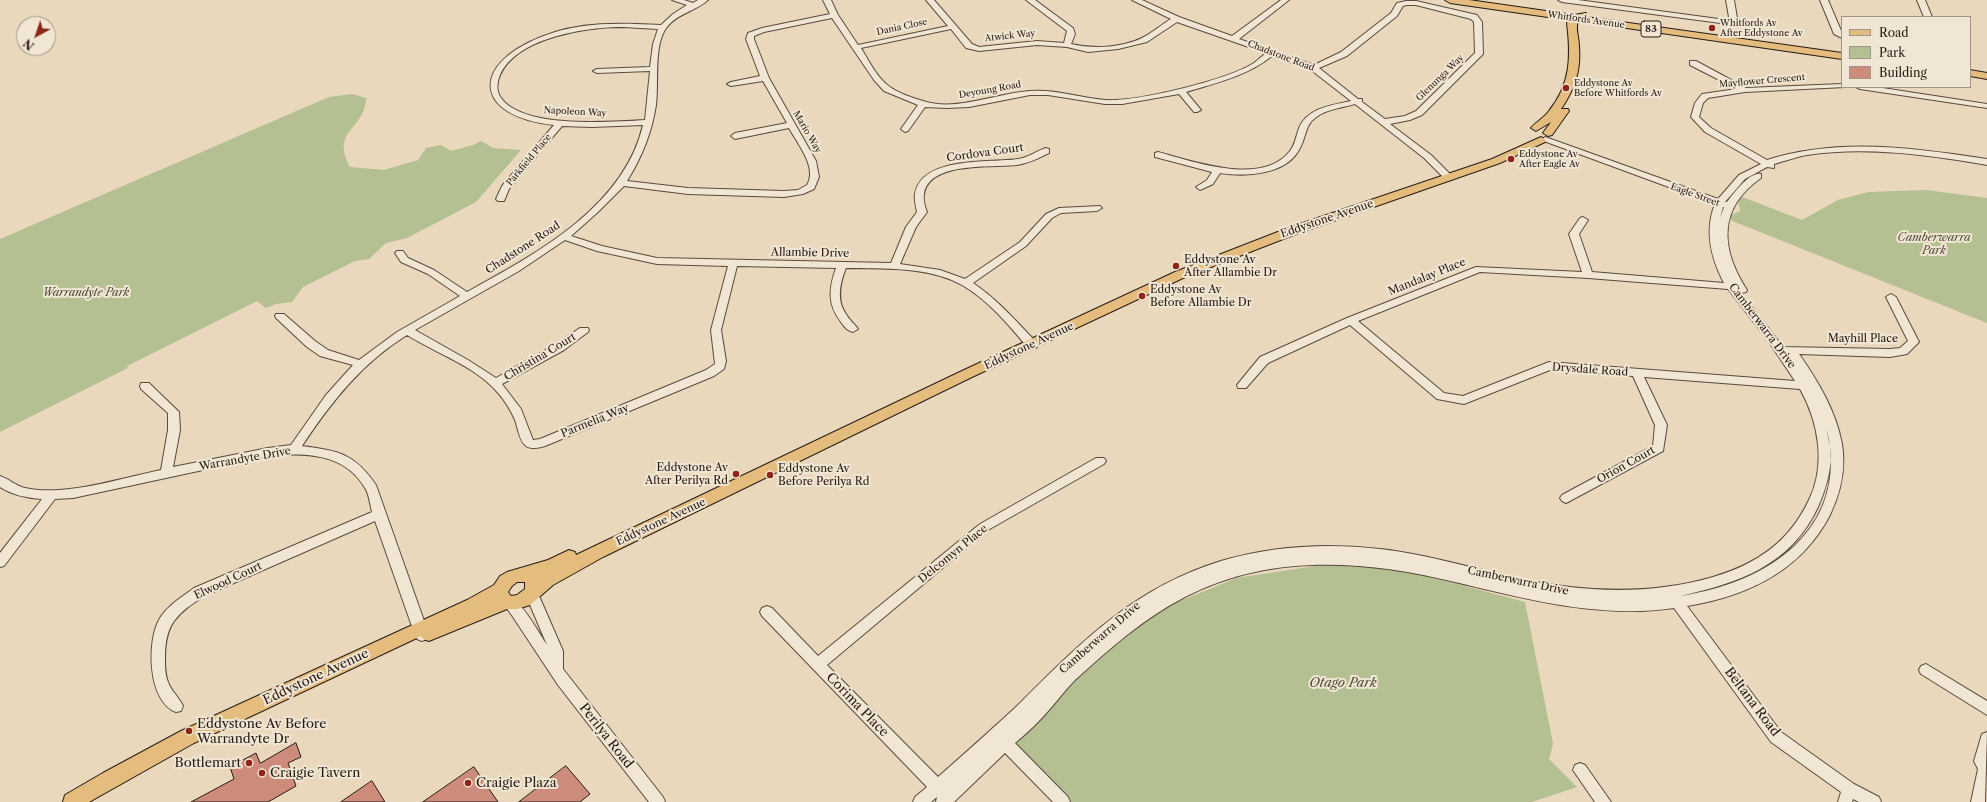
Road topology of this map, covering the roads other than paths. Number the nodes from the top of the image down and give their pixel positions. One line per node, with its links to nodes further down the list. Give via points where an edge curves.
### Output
1 (676, 0): 14 (street)
2 (704, 0): 14 (street, Chadstone Road)
3 (827, 0): 18 (street, Deyoung Road)
4 (930, 0): 22 (street, Atwick Way)
5 (1030, 0): 26 (street, via 1070,30)
6 (1136, 0): 20 (street, Chadstone Road)
7 (1285, 0): 25 (street)
8 (1450, 0): 17 (main road, Whitfords Avenue)
9 (1490, 0): 15 (main road, Whitfords Avenue / 83)
10 (1562, 0): 11 (street, via 1728,22 1733,18)
11 (1730, 0)
12 (1824, 0): 24 (street, via 1838,34)
13 (1921, 0): 19 (street)
14 (693, 5): 23 (street, Chadstone Road, via 675,16)
15 (1564, 10): 16 (main road, Whitfords Avenue / 83); 21 (main road)
16 (1599, 14): 21 (main road, via 1589,14); 28 (main road, Whitfords Avenue / 83)
17 (1547, 15): 21 (main road, Whitfords Avenue); 31 (main road, via 1556,19 1565,28)
18 (834, 16): 27 (street, Deyoung Road); 40 (street, Mario Way, via 762,30 751,35 750,39)
19 (1928, 16)
20 (1176, 19): 25 (street, Chadstone Road); 26 (street, Atwick Way, via 1135,44 1100,50)
21 (1577, 21): 30 (main road, Whitfords Avenue / 83, via 1620,24); 31 (main road, Eddystone Avenue, via 1572,23); 55 (main road, Eddystone Avenue, via 1583,60 1580,80 1567,107)
22 (952, 27): 26 (street, Atwick Way, via 969,46 979,49 1037,43); 27 (street, Dania Close)
23 (663, 28): 34 (street, Chadstone Road, via 657,44); 52 (street, Napoleon Way, via 623,25 577,29 537,41 504,63 495,77 493,88 499,100 510,110 525,116)
24 (1841, 36)
25 (1235, 38): 29 (street, Chadstone Road)
26 (1067, 45)
27 (857, 47): 47 (street, Deyoung Road, via 887,89)
28 (1841, 48)
29 (1272, 52): 35 (street, Chadstone Road); 45 (street, Deyoung Road, via 1246,70)
30 (1841, 56)
31 (1576, 61): 55 (main road, Eddystone Avenue, via 1567,93 1549,118)
32 (1693, 64): 44 (street)
33 (1971, 66): 36 (main road)
34 (654, 68): 37 (street); 50 (street, Chadstone Road)
35 (1314, 68): 46 (street, Chadstone Road); 51 (street, Glenunga Way, via 1344,54 1394,14 1400,5 1406,3 1423,4 1474,17 1478,22 1479,54 1419,112 1407,118)
36 (1987, 68)
37 (597, 71)
38 (1971, 73): 39 (main road)
39 (1987, 76)
40 (765, 78): 41 (street); 53 (street, Mario Way)
41 (731, 84)
42 (1841, 86): 44 (street, Mayflower Crescent)
43 (1867, 88): 48 (street)
44 (1745, 90): 60 (street, Mayflower Crescent, via 1705,96 1695,117 1708,130)
45 (1181, 91): 47 (street, Deyoung Road, via 1122,102 1030,93 969,105); 49 (street)
46 (1359, 101): 51 (street, Chadstone Road); 62 (street, via 1314,114 1304,124 1292,154 1284,161 1260,170)
47 (923, 104): 54 (street)
48 (1987, 106)
49 (1197, 110)
50 (648, 122): 52 (street, Napoleon Way); 64 (street, Chadstone Road, via 641,150)
51 (1385, 122): 63 (street, Chadstone Road)
52 (560, 123): 66 (street, Parkfield Place, via 505,188)
53 (791, 125): 56 (street); 64 (street, Mario Way, via 815,171 815,180 806,191 795,194 740,194)
54 (905, 129)
55 (1541, 135): 63 (main road, Eddystone Avenue); 67 (street, Eagle Street)
56 (735, 136)
57 (1046, 151): 74 (street, Cordova Court, via 1019,162 951,167 931,177 924,183 919,194 922,212 911,228)
58 (1158, 155): 62 (street)
59 (1987, 162): 60 (street, Camberwarra Drive, via 1908,151 1845,148 1812,152)
60 (1769, 166): 61 (street, Camberwarra Drive, via 1813,157 1852,153 1914,155); 67 (street, Camberwarra Drive)
61 (1987, 166)
62 (1217, 171): 65 (street, via 1210,182)
63 (1450, 174): 85 (main road, Eddystone Avenue, via 1277,230 1217,253 1126,293)
64 (621, 183): 70 (street, Chadstone Road)
65 (1200, 187)
66 (501, 199)
67 (1724, 204): 77 (street, Camberwarra Drive, via 1723,236)
68 (1097, 208): 76 (street, via 1073,209 1049,216 1023,244)
69 (1583, 220): 75 (street, via 1574,234)
70 (565, 237): 72 (street, Allambie Drive, via 600,249 657,261); 78 (street, Chadstone Road)
71 (400, 253): 78 (street, via 404,260 431,272)
72 (733, 264): 73 (street, Allambie Drive); 89 (street, Parmelia Way, via 716,330 720,366 710,373 541,443 530,444 524,439 520,420 509,398)
73 (842, 265): 74 (street, Allambie Drive); 82 (street, via 833,294 835,307 841,318)
74 (894, 266): 76 (street, Allambie Drive, via 946,275)
75 (1588, 275): 77 (street, Mandalay Place); 81 (street, Mandalay Place, via 1479,269)
76 (966, 284): 85 (street, Allambie Drive, via 990,302)
77 (1735, 287): 86 (street, Camberwarra Drive)
78 (467, 296): 84 (street, Chadstone Road)
79 (1891, 297): 86 (street, Mayhill Place, via 1914,342 1903,351 1890,353)
80 (280, 316): 87 (street, via 324,353)
81 (1351, 320): 88 (street, Drysdale Road, via 1441,396 1449,398 1464,400 1549,366); 90 (street, Mandalay Place, via 1264,360)
82 (853, 329)
83 (584, 330): 89 (street, Christina Court, via 560,347)
84 (408, 331): 87 (street, Chadstone Road); 89 (street, Parmelia Way)
85 (1030, 342): 101 (main road, Eddystone Avenue, via 553,565); 102 (main road, Eddystone Avenue, via 597,552 562,570)
86 (1786, 350): 92 (street, Camberwarra Drive)
87 (361, 364): 93 (street, Chadstone Road, via 321,408)
88 (1637, 373): 92 (street, Drysdale Road); 98 (street, Orion Court, via 1661,425 1659,448)
89 (496, 383)
90 (1242, 384)
91 (145, 386): 95 (street, via 173,412 174,430)
92 (1809, 386): 104 (street, Camberwarra Drive, via 1827,410 1837,456 1834,492 1821,520 1804,545 1786,562 1758,579 1732,589)
93 (294, 449): 95 (street, Warrandyte Drive, via 268,452); 99 (street, Warrandyte Drive, via 331,454 347,461 361,472 372,488)
94 (1100, 461): 107 (street, Delcomyn Place, via 984,527)
95 (166, 474): 97 (street, Warrandyte Drive)
96 (0, 481): 97 (street, Warrandyte Drive, via 9,487 29,493)
97 (52, 496): 100 (street)
98 (1566, 498)
99 (379, 514): 106 (street, Warrandyte Drive); 110 (street, Elwood Court, via 198,592 176,609 164,624 159,641 162,684)
100 (0, 562)
101 (525, 574): 102 (main road, via 534,582); 103 (main road, via 511,577 502,584)
102 (532, 591): 103 (main road, via 521,601); 108 (street, via 556,651)
103 (505, 598): 106 (main road, Eddystone Avenue); 108 (street, Perilya Road)
104 (1674, 598): 112 (street, Camberwarra Drive, via 1632,605 1569,601 1400,564 1366,561 1310,560 1244,569 1197,584 1142,615 1058,688 1042,708); 117 (street, Beltana Road, via 1776,737)
105 (767, 612): 107 (street, Corima Place)
106 (421, 632): 119 (main road, Eddystone Avenue, via 216,724 98,785); 120 (main road, Eddystone Avenue, via 134,776)
107 (818, 664): 116 (street, Corima Place)
108 (556, 669): 121 (street, Perilya Road)
109 (1926, 670): 111 (street)
110 (176, 706)
111 (1987, 709)
112 (1001, 739): 116 (street, Camberwarra Drive); 118 (street, Camberwarra Drive); 123 (street)
113 (1987, 739): 114 (street, via 1981,761)
114 (1986, 768): 126 (street)
115 (1580, 770): 124 (street)
116 (937, 787): 118 (street, Corima Place); 122 (street, Camberwarra Drive)
117 (1847, 795): 125 (street, Beltana Road)
118 (945, 800)
119 (72, 802)
120 (90, 802)
121 (658, 802)
122 (920, 802)
123 (1063, 802)
124 (1604, 802)
125 (1874, 802)
126 (1978, 802)

